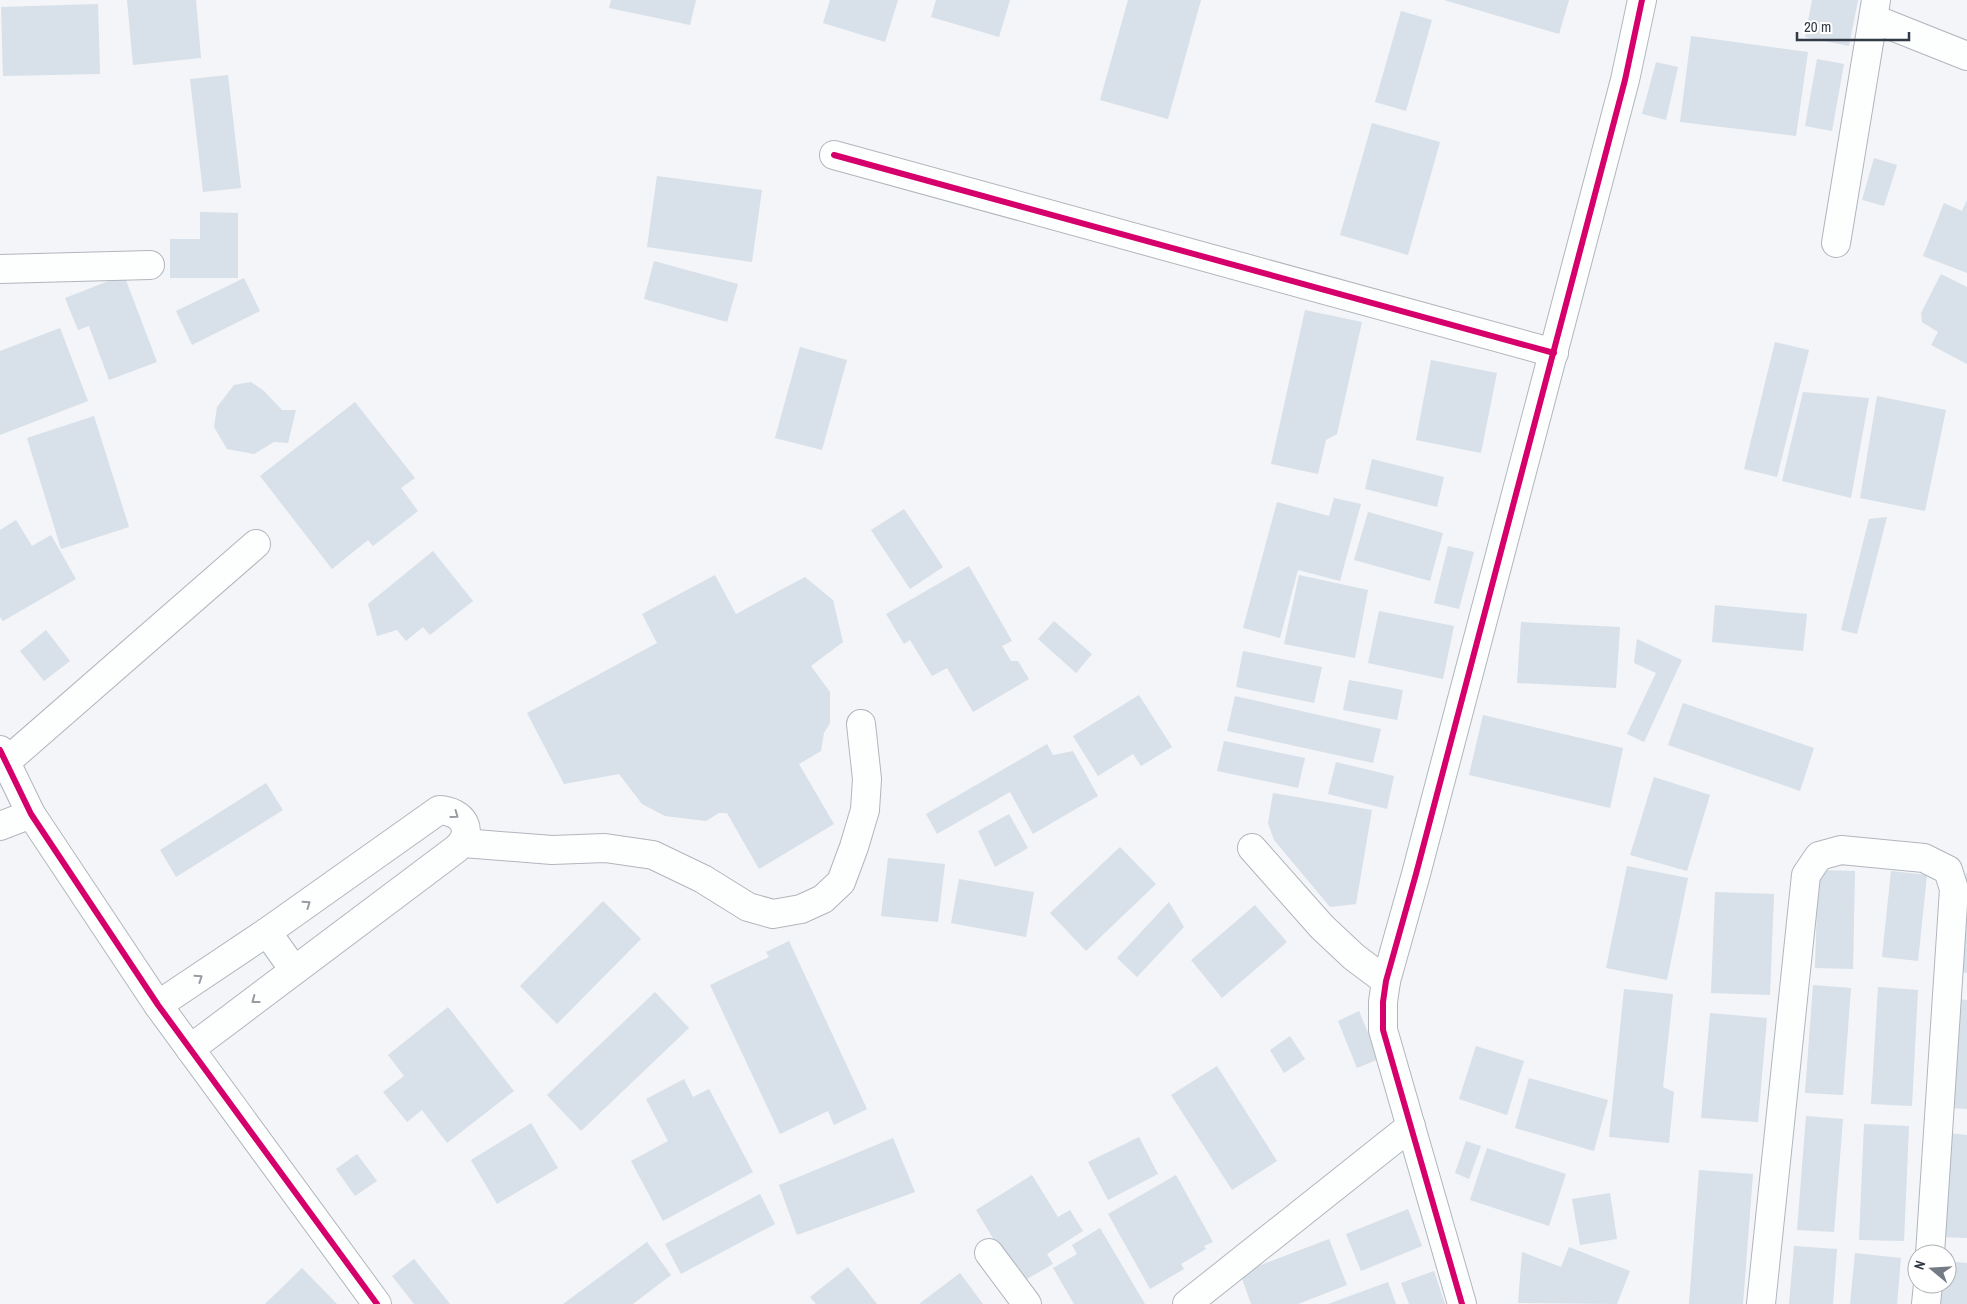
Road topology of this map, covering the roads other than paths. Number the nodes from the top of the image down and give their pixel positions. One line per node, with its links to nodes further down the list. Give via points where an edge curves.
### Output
1 (1642, 0): 8 (street, via 1625,80)
2 (1875, 9): 3 (street); 5 (street)
3 (1967, 56)
4 (834, 155): 8 (street)
5 (1836, 243)
6 (150, 265): 7 (street)
7 (0, 269)
8 (1554, 353): 18 (street)
9 (256, 544): 11 (street)
10 (861, 724): 14 (street, via 867,779 865,810 854,847 841,882 823,899 801,909 773,914 748,907 703,879 652,856 605,848 552,850)
11 (3, 756): 12 (street)
12 (31, 814): 13 (street); 19 (street)
13 (0, 826)
14 (463, 843): 16 (street, one-way to 14, via 439,810 449,810 465,824); 17 (street)
15 (1252, 848): 18 (street, via 1322,928)
16 (267, 932): 17 (street); 19 (street, one-way to 16)
17 (294, 970): 20 (street, one-way to 20)
18 (1386, 981): 21 (street, via 1383,1030)
19 (158, 1004): 20 (street)
20 (190, 1049): 25 (street)
21 (1411, 1126): 26 (street); 27 (street)
22 (1931, 1244): 28 (street, via 1954,889 1948,870 1924,858 1842,850 1819,856 1806,875)
23 (989, 1254): 24 (street)
24 (1021, 1301)
25 (377, 1304)
26 (1187, 1304)
27 (1462, 1304)
28 (1761, 1304)

